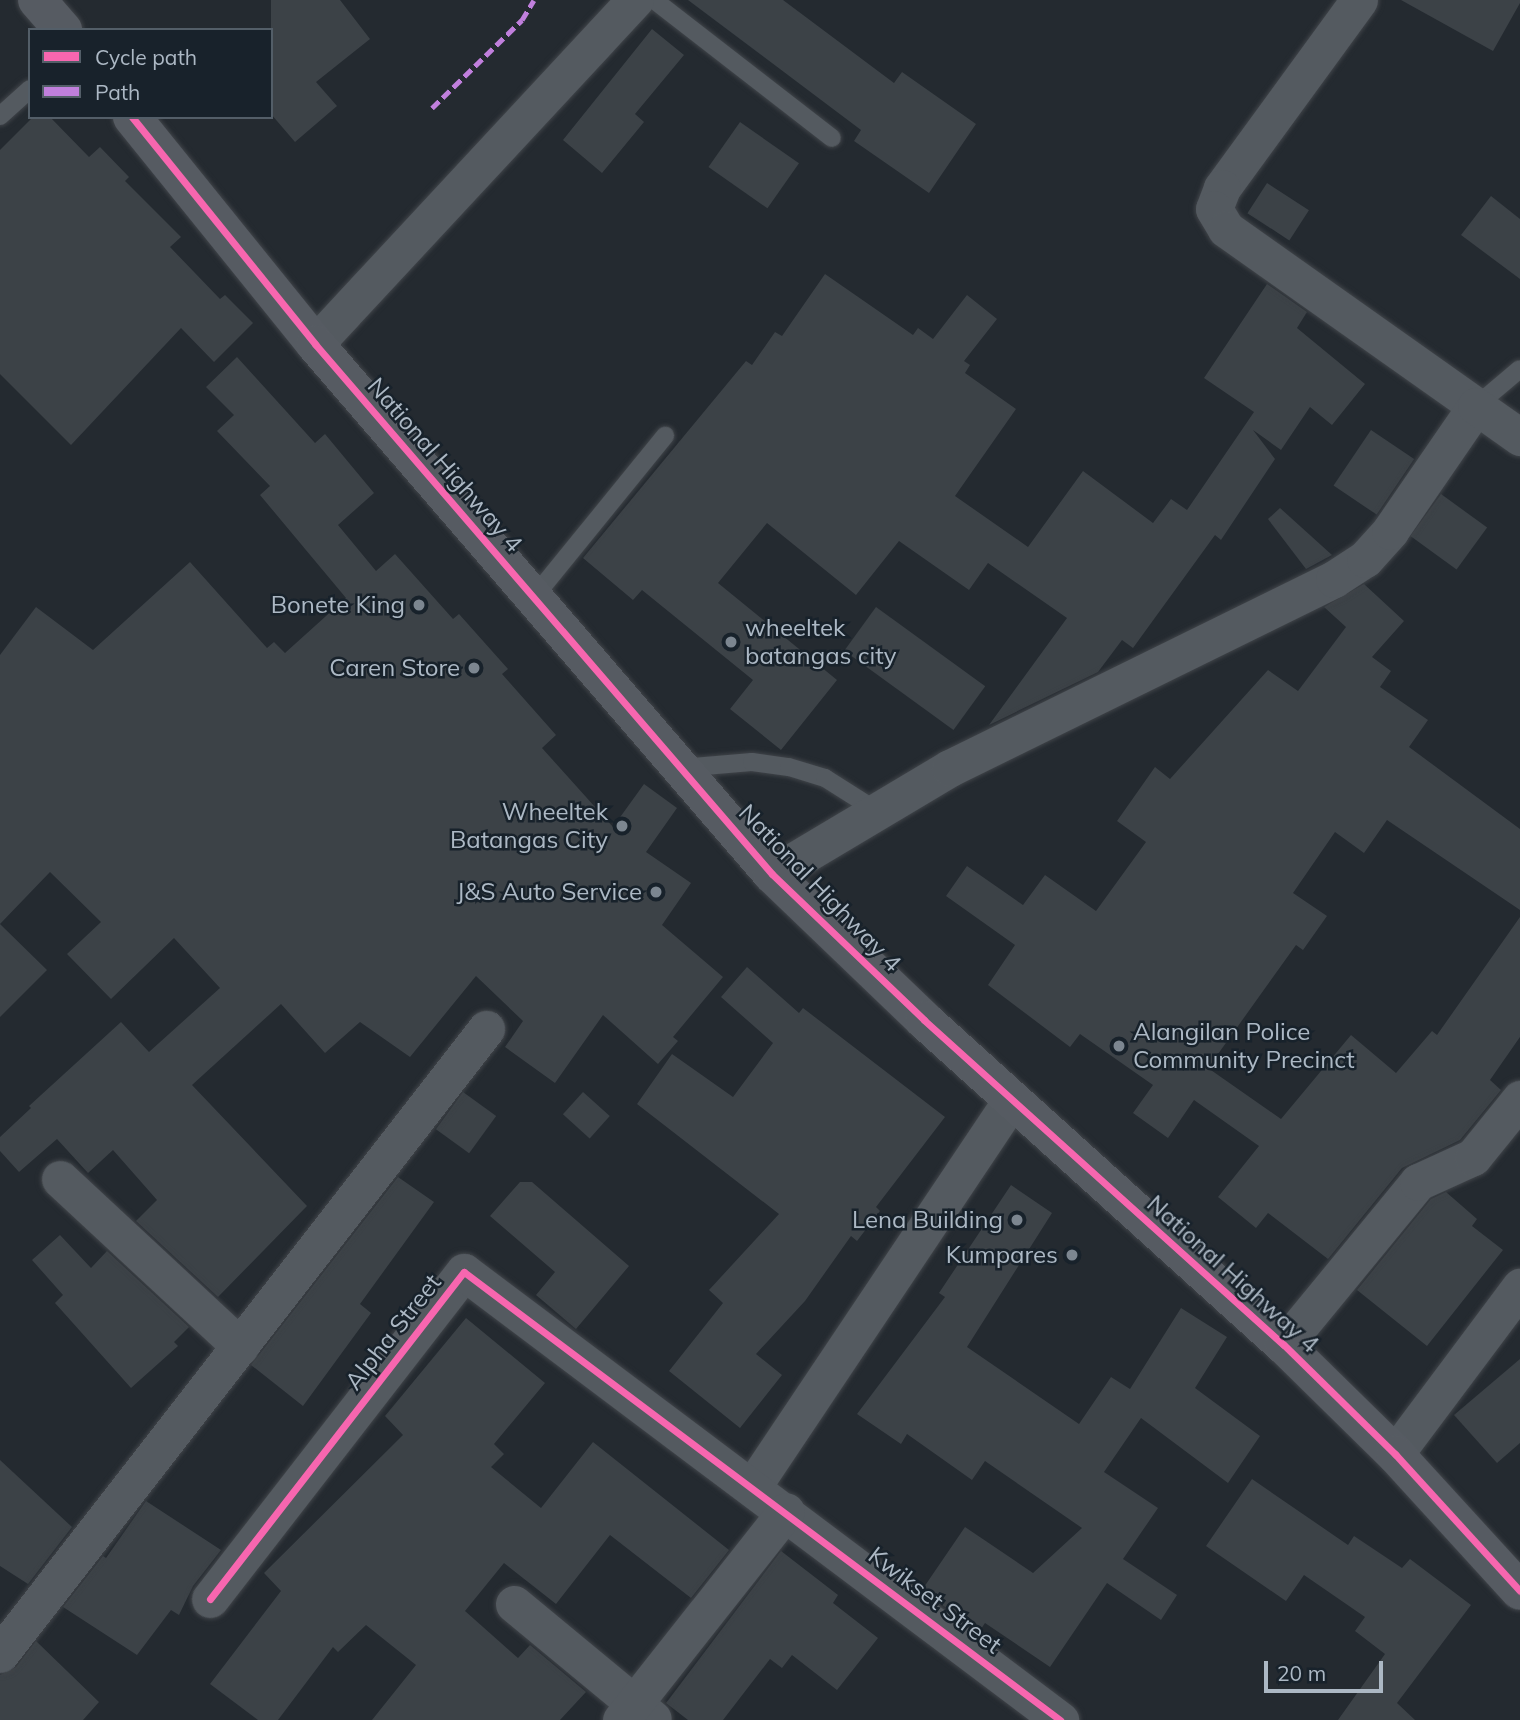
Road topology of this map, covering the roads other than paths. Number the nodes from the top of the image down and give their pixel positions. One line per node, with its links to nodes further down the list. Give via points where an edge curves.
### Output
1 (37, 0): 5 (main road)
2 (635, 0): 10 (street)
3 (654, 0): 9 (lane)
4 (1359, 0): 12 (street, via 1222,188 1214,209 1226,229)
5 (61, 28)
6 (28, 91): 7 (lane)
7 (0, 116)
8 (133, 119): 10 (main road, National Highway 4)
9 (832, 138)
10 (315, 344): 15 (main road, National Highway 4)
11 (1520, 369): 12 (lane)
12 (1476, 406): 14 (street); 17 (street, via 1390,531 1364,559 1334,579)
13 (665, 436): 15 (lane)
14 (1520, 437)
15 (534, 597): 16 (main road, National Highway 4)
16 (681, 768): 17 (lane, via 752,762 789,767 825,778); 18 (main road, National Highway 4)
17 (874, 809): 18 (street)
18 (772, 874): 21 (main road, National Highway 4)
19 (486, 1028): 25 (street)
20 (1520, 1099): 24 (street, via 1473,1157 1418,1182)
21 (1011, 1100): 24 (main road, National Highway 4); 27 (street)
22 (60, 1178): 25 (street)
23 (1520, 1287): 26 (street)
24 (1284, 1345): 26 (main road, National Highway 4)
25 (240, 1346): 32 (street)
26 (1395, 1454): 29 (main road, National Highway 4)
27 (753, 1486): 28 (street, Alpha Street); 30 (street, Alpha Street, via 464,1272)
28 (786, 1511): 33 (street); 34 (street, Kwikset Street)
29 (1520, 1591)
30 (209, 1599)
31 (514, 1604): 33 (street)
32 (0, 1654)
33 (637, 1715)
34 (1060, 1720)

